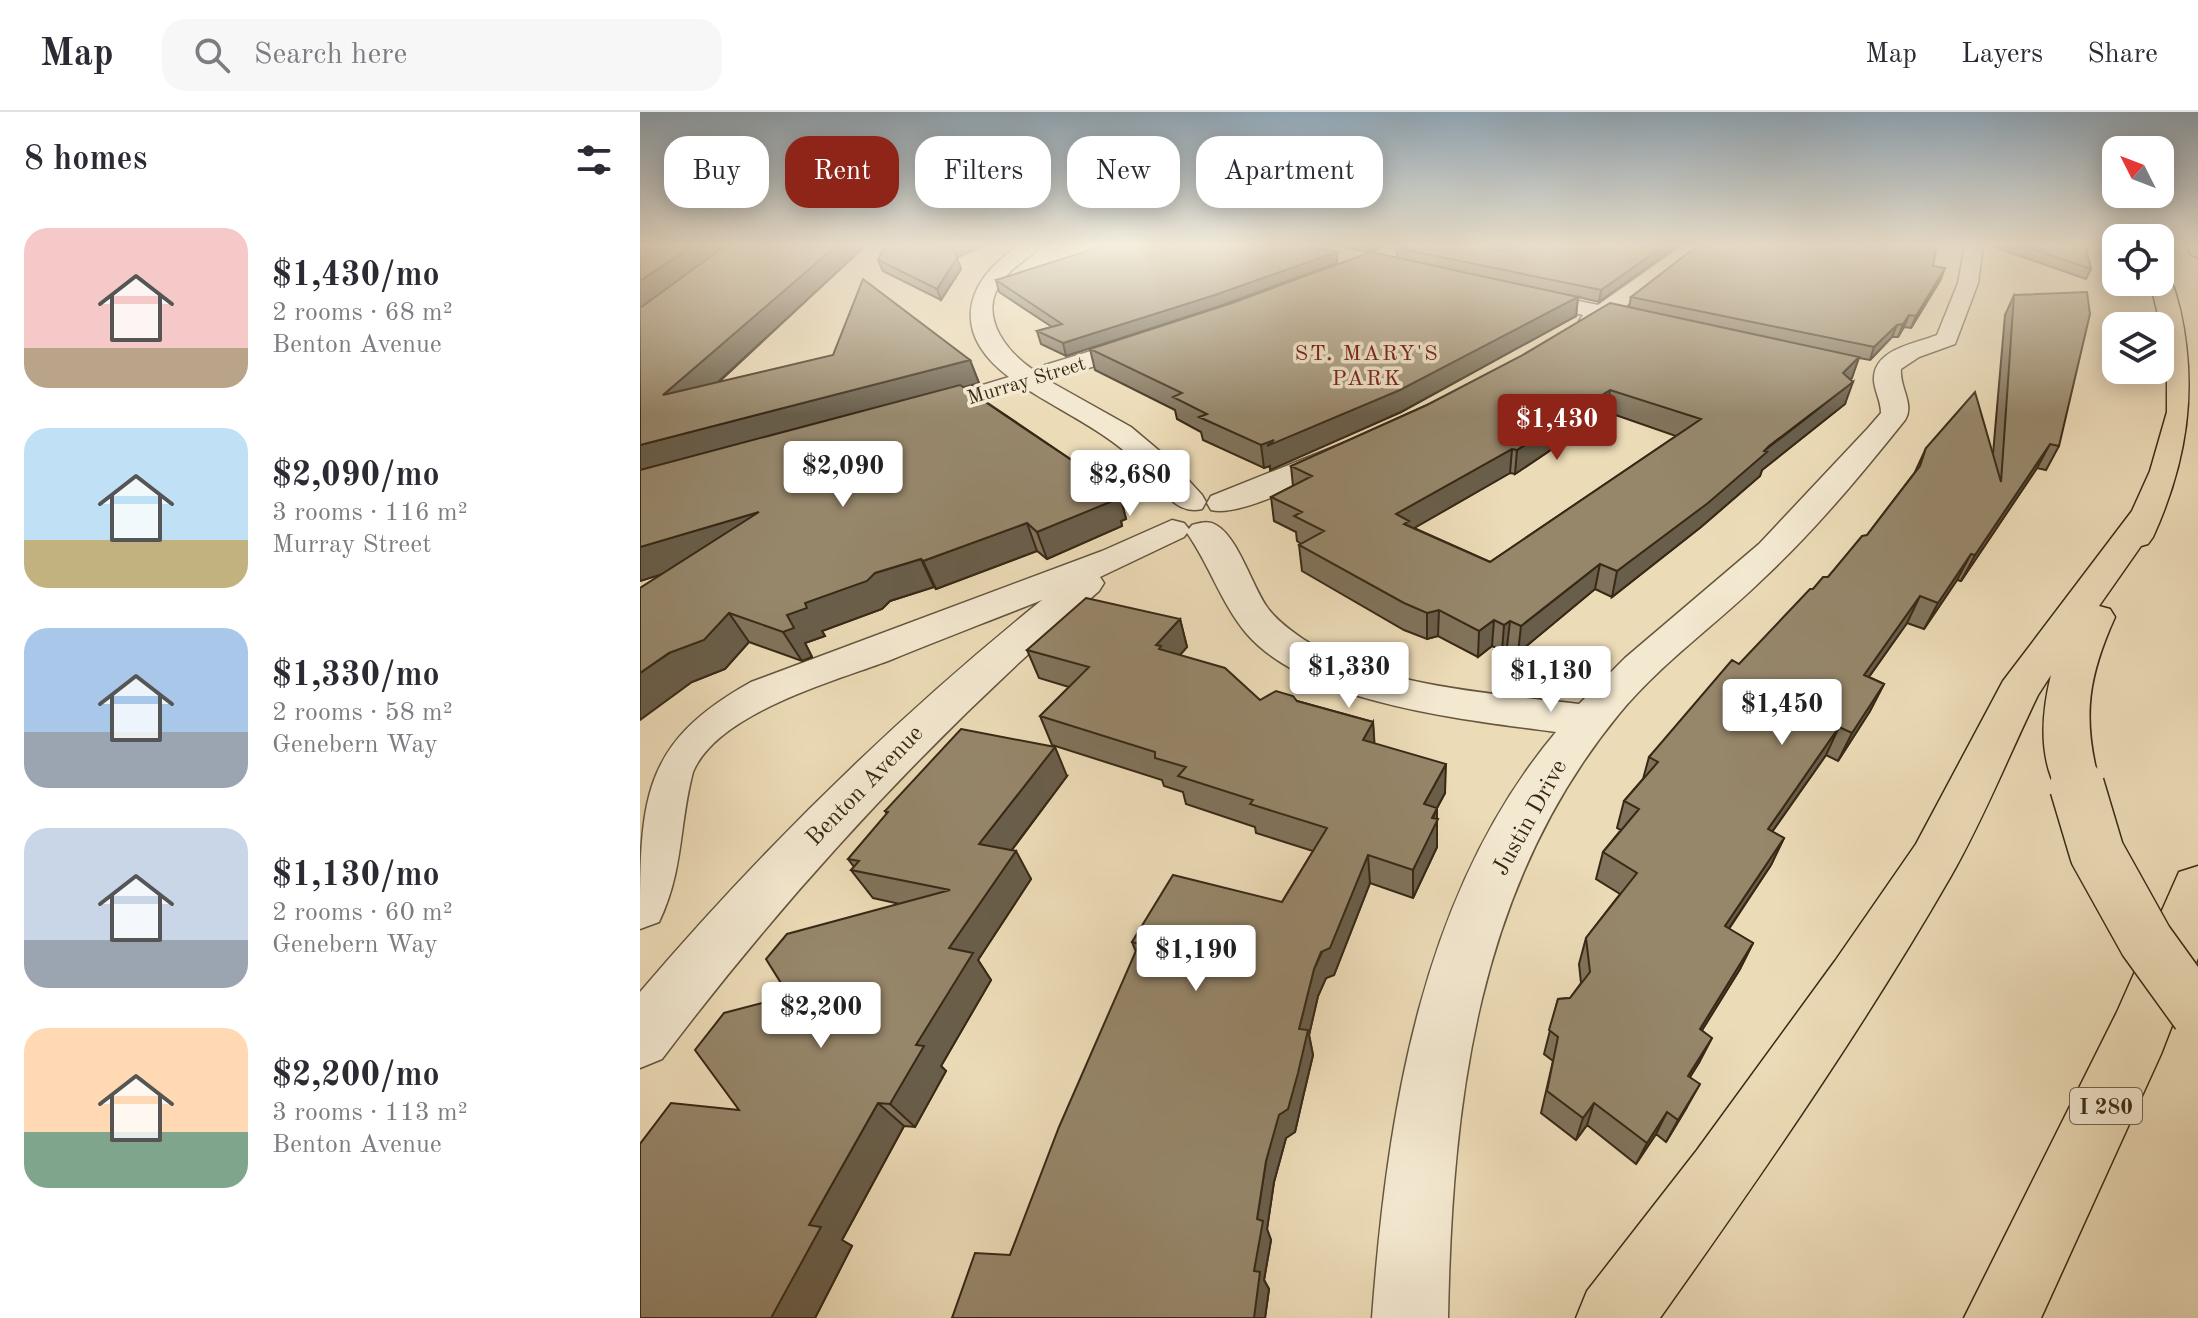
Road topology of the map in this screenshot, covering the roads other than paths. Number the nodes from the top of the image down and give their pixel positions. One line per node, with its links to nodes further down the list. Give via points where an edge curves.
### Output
1 (982, 302): 10 (street, via 984,333 994,350)
2 (1589, 302): 6 (street)
3 (1618, 302): 6 (street)
4 (1961, 302): 16 (street, Justin Drive, via 1947,339 1880,365 1895,414 1862,455 1752,570 1657,652)
5 (2167, 302): 13 (main road, via 2177,333 2179,432)
6 (1612, 307): 7 (street); 9 (street)
7 (1680, 322)
8 (1165, 336): 10 (street, Murray Street)
9 (1563, 338)
10 (1030, 380): 11 (street, Murray Street); 14 (street, via 1146,453)
11 (899, 419)
12 (1371, 440): 14 (street, Benton Avenue)
13 (2149, 511): 19 (main road, bridge, via 2078,651 2069,680 2065,743 2097,853 2146,941); 22 (main road, via 2018,691 1934,859 1856,980)
14 (1198, 517): 15 (street, Benton Avenue); 16 (street, via 1218,547 1239,597 1290,651 1336,674 1421,694)
15 (1115, 559): 18 (street, Benton Avenue, via 766,692 703,729 680,754 668,778 656,852); 20 (street, Benton Avenue, via 981,670 891,754 790,861)
16 (1590, 721): 21 (street, Justin Drive, via 1532,802 1485,898 1463,959 1431,1086)
17 (2198, 888): 23 (main road, I 280, via 2139,1033)
18 (640, 906)
19 (2198, 1013)
20 (640, 1038)
21 (1410, 1318)
22 (1614, 1318)
23 (2002, 1318)

